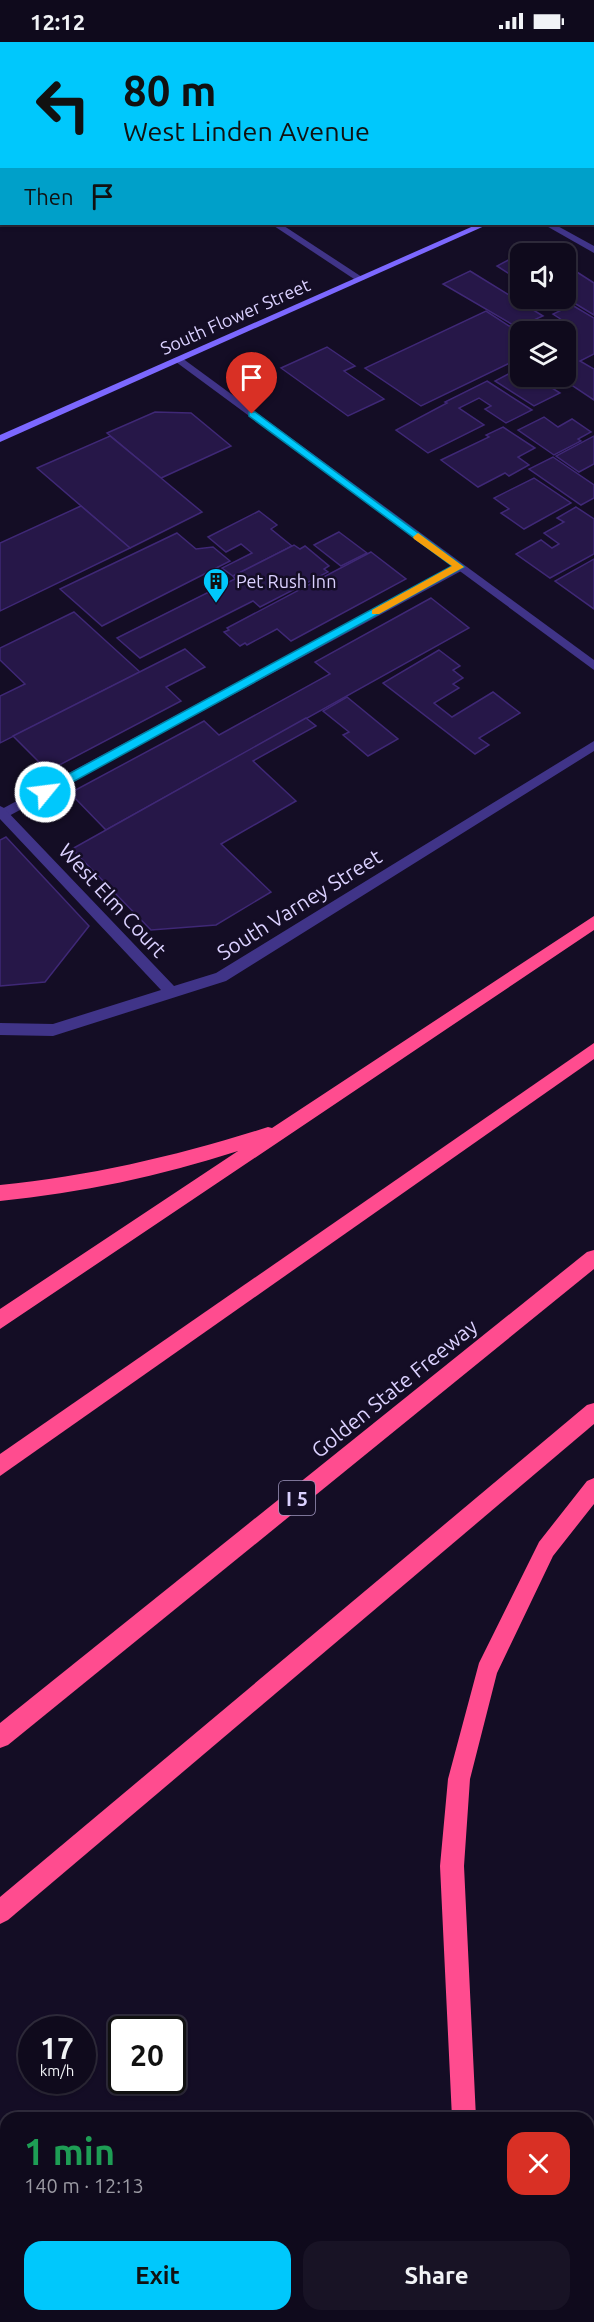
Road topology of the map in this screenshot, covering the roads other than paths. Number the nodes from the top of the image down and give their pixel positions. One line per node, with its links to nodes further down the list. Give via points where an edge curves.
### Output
1 (278, 225): 5 (street)
2 (482, 225): 5 (street, South Flower Street)
3 (550, 225): 4 (street)
4 (594, 250)
5 (360, 279): 6 (street, South Flower Street)
6 (178, 360): 7 (street, South Flower Street); 8 (street)
7 (0, 440)
8 (459, 567): 9 (street); 11 (street)
9 (594, 666)
10 (594, 745): 13 (street, South Varney Street, via 221,977)
11 (2, 813): 13 (street, West Elm Court)
12 (594, 922): 16 (highway)
13 (171, 992): 14 (street, South Varney Street, via 53,1030)
14 (0, 1029)
15 (594, 1050): 21 (highway)
16 (290, 1127): 17 (highway, via 186,1161 99,1181); 19 (highway)
17 (0, 1192)
18 (594, 1258): 23 (highway, Golden State Freeway / I 5)
19 (0, 1320)
20 (594, 1412): 24 (highway)
21 (0, 1466)
22 (594, 1488): 25 (highway, via 546,1550 487,1671 459,1779 452,1866)
23 (0, 1737)
24 (0, 1912)
25 (464, 2112)

